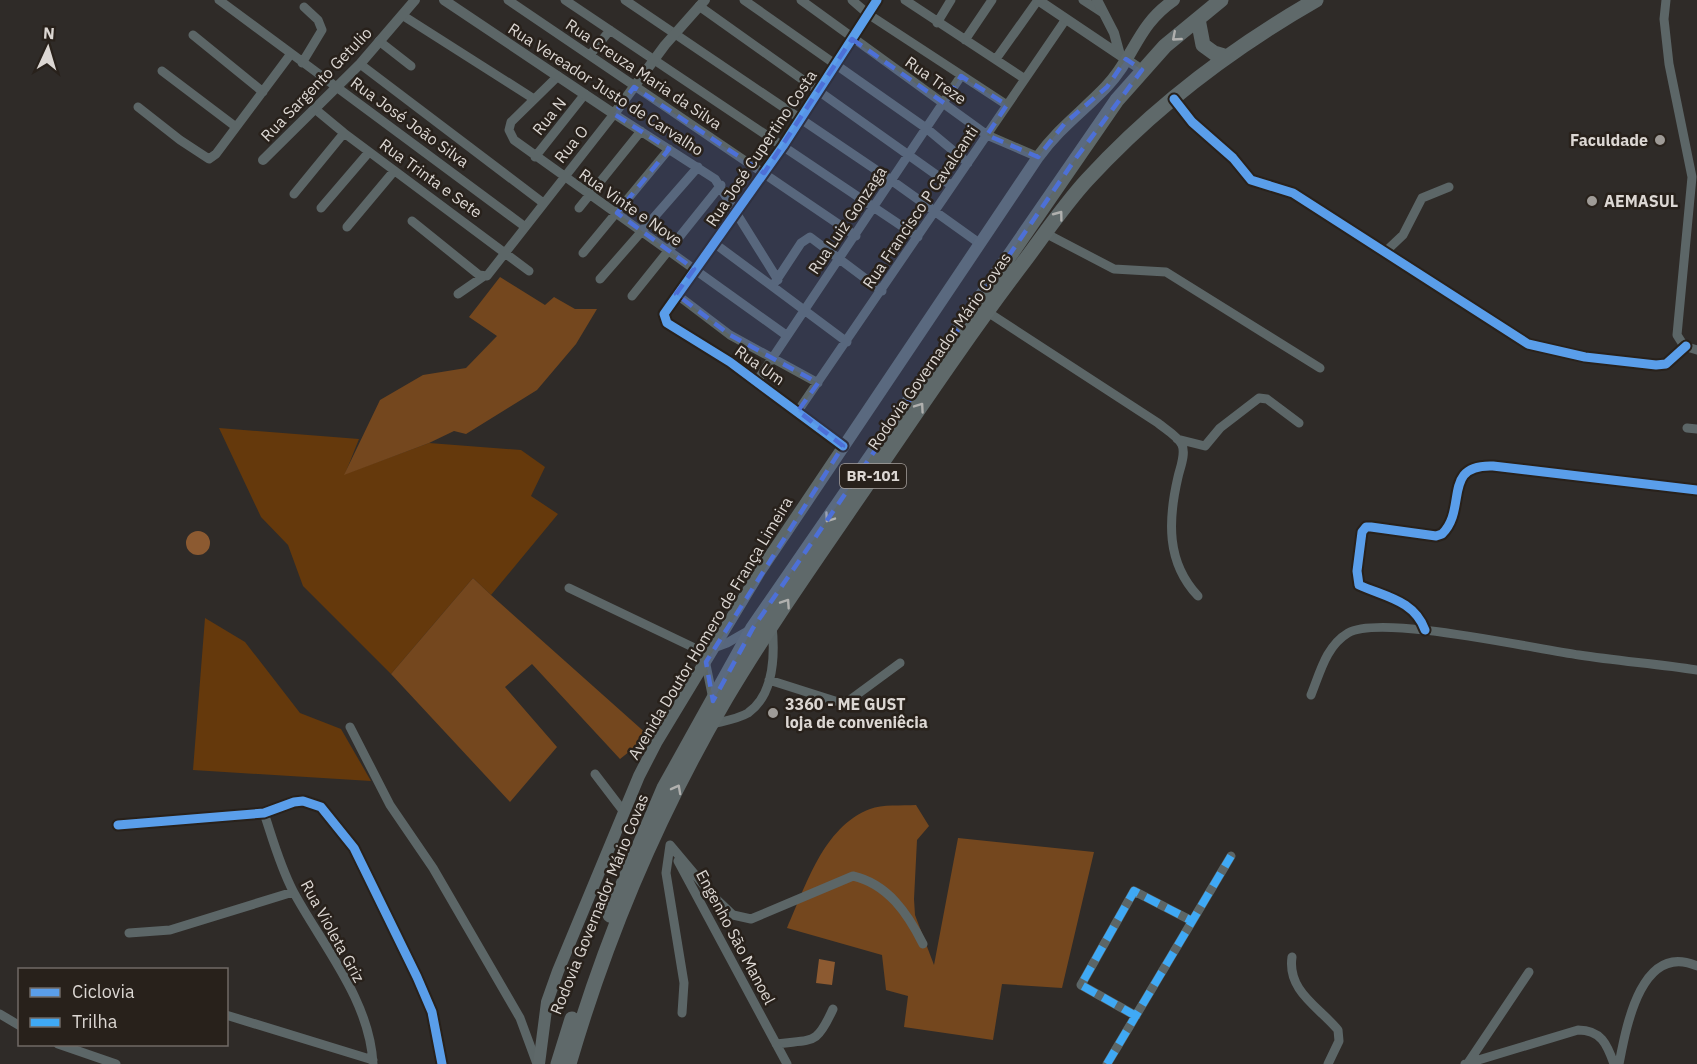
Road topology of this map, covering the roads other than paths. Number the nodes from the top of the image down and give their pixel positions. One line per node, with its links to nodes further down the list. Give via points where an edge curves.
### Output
1 (219, 0): 37 (street, Rua José João Silva)
2 (415, 0): 26 (street, Rua Sargento Getulio)
3 (444, 0): 49 (street, Rua Vereador Justo de Carvalho)
4 (508, 0): 38 (street, Rua Creuza Maria da Silva)
5 (565, 0): 31 (street)
6 (625, 0): 32 (street)
7 (744, 0): 46 (street)
8 (801, 0): 34 (street, Rua Treze)
9 (852, 0): 25 (street)
10 (878, 0): 25 (street, Rua José Cupertino Costa)
11 (905, 0): 30 (street)
12 (951, 0): 30 (street)
13 (992, 0): 36 (street)
14 (1038, 0): 27 (street); 41 (street)
15 (1083, 0): 24 (street)
16 (1097, 0): 24 (street)
17 (1174, 0): 39 (main road, Avenida Doutor Homero de França Limeira, via 1153,16)
18 (1316, 0): 40 (highway, Rodovia Governador Mário Covas / BR-101)
19 (1658, 0): 29 (street)
20 (1666, 0): 29 (street)
21 (1218, 1): 28 (highway, Rodovia Governador Mário Covas / BR-101)
22 (702, 3): 32 (street); 55 (street)
23 (304, 7): 43 (street, via 318,20 322,30)
24 (1103, 13): 39 (street)
25 (868, 14): 34 (street, Rua José Cupertino Costa); 50 (street)
26 (402, 15): 35 (street, Rua Sargento Getulio); 57 (street)
27 (1066, 19): 39 (street); 51 (street, Rua Francisco P Cavalcanti)
28 (1198, 19): 40 (highway, via 1203,45); 47 (highway, Rodovia Governador Mário Covas / BR-101, one-way to 47)
29 (1664, 19): 124 (street, via 1674,97 1692,177 1676,323 1679,341)
30 (937, 23): 36 (street)
31 (610, 30): 38 (street); 42 (street)
32 (674, 34): 42 (street, Rua O); 64 (street)
33 (193, 35): 54 (street)
34 (852, 39): 46 (street, Rua José Cupertino Costa); 59 (street, Rua Treze)
35 (379, 40): 44 (street, Rua Sargento Getulio); 45 (street)
36 (965, 40): 41 (street)
37 (291, 55): 43 (street, Rua José João Silva); 54 (street)
38 (590, 55): 53 (street, Rua Creuza Maria da Silva)
39 (1123, 57): 47 (street); 75 (main road, Avenida Doutor Homero de França Limeira, via 1107,87 1065,123)
40 (1227, 57): 58 (highway, Rodovia Governador Mário Covas / BR-101)
41 (996, 59): 51 (street)
42 (653, 60): 53 (street, Rua O); 70 (street)
43 (302, 63): 52 (street, Rua José João Silva)
44 (360, 64): 52 (street, Rua Sargento Getulio); 88 (street)
45 (411, 66)
46 (835, 66): 55 (street, Rua José Cupertino Costa); 66 (street)
47 (1142, 70): 138 (highway, Rodovia Governador Mário Covas / BR-101, one-way to 138, via 1076,158)
48 (162, 71): 65 (street)
49 (558, 76): 56 (street, Rua Vereador Justo de Carvalho); 57 (street)
50 (961, 76): 59 (street, Rua Luiz Gonzaga); 60 (street)
51 (1025, 79): 60 (street, Rua Francisco P Cavalcanti)
52 (336, 87): 62 (street, Rua Sargento Getulio); 97 (street, Rua José João Silva)
53 (634, 87): 63 (street, Rua O); 80 (street, Rua Creuza Maria da Silva)
54 (263, 92): 65 (street)
55 (818, 93): 64 (street, Rua José Cupertino Costa); 73 (street)
56 (585, 94): 63 (street, Rua Vereador Justo de Carvalho); 74 (street, Rua N)
57 (534, 99): 74 (street, Rua Vinte e Nove, via 509,126 510,134)
58 (1174, 99): 99 (highway, Rodovia Governador Mário Covas / BR-101, one-way to 58, via 1086,181); 107 (street, via 1251,180 1293,194)
59 (944, 103): 66 (street, Rua Luiz Gonzaga); 69 (street, Rua Treze)
60 (1008, 105): 69 (street, Rua Francisco P Cavalcanti)
61 (138, 107): 65 (street, via 209,159)
62 (315, 109): 68 (street, Rua Trinta e Sete); 76 (street, Rua Sargento Getulio)
63 (614, 114): 67 (street, Rua Vereador Justo de Carvalho); 81 (street, Rua O)
64 (800, 120): 70 (street, Rua José Cupertino Costa); 82 (street)
65 (236, 127)
66 (926, 128): 73 (street, Rua Luiz Gonzaga); 77 (street)
67 (641, 131): 71 (street, Rua Vereador Justo de Carvalho); 87 (street)
68 (344, 133): 72 (street, Rua Trinta e Sete); 86 (street)
69 (987, 135): 75 (street, Rua Treze); 77 (street, Rua Francisco P Cavalcanti)
70 (783, 146): 80 (street, Rua José Cupertino Costa); 89 (street)
71 (669, 149): 78 (street, Rua Vereador Justo de Carvalho); 94 (street)
72 (369, 152): 79 (street, Rua Trinta e Sete); 90 (street)
73 (909, 153): 82 (street, Rua Luiz Gonzaga); 84 (street)
74 (535, 157): 81 (street, Rua Vinte e Nove)
75 (1038, 157): 103 (main road, Avenida Doutor Homero de França Limeira)
76 (263, 160)
77 (968, 163): 84 (street, Rua Francisco P Cavalcanti)
78 (698, 166): 83 (street, Rua Vereador Justo de Carvalho); 98 (street)
79 (394, 171): 96 (street); 104 (street, Rua Trinta e Sete)
80 (764, 173): 93 (street, Rua José Cupertino Costa); 100 (street, Rua Creuza Maria da Silva)
81 (563, 177): 87 (street, Rua Vinte e Nove); 88 (street, Rua O)
82 (891, 180): 89 (street, Rua Luiz Gonzaga); 92 (street)
83 (721, 185): 93 (street); 105 (street)
84 (952, 186): 92 (street, Rua Francisco P Cavalcanti)
85 (1449, 187): 107 (street, via 1422,198 1403,235)
86 (294, 194)
87 (589, 194): 91 (street); 94 (street, Rua Vinte e Nove)
88 (542, 202): 97 (street, Rua O)
89 (872, 207): 100 (street, Rua Luiz Gonzaga); 101 (street)
90 (321, 208)
91 (579, 208)
92 (936, 211): 101 (street, Rua Francisco P Cavalcanti); 103 (street)
93 (735, 212): 102 (street, Rua José Cupertino Costa); 113 (street)
94 (617, 213): 98 (street, Rua Vinte e Nove); 106 (street)
95 (412, 221): 111 (street)
96 (347, 226)
97 (524, 226): 104 (street, Rua O)
98 (642, 232): 105 (street, Rua Vinte e Nove); 112 (street)
99 (1045, 233): 121 (highway, Rodovia Governador Mário Covas / BR-101); 127 (street, via 1114,269 1166,272)
100 (856, 236): 108 (street, Rua Luiz Gonzaga)
101 (918, 237): 115 (street, Rua Francisco P Cavalcanti)
102 (714, 243): 109 (street, Rua José Cupertino Costa); 114 (street)
103 (980, 243): 133 (main road, Avenida Doutor Homero de França Limeira)
104 (505, 252): 110 (street, Rua Trinta e Sete); 111 (street, Rua O)
105 (669, 252): 109 (street, Rua Vinte e Nove); 118 (street)
106 (583, 253)
107 (1384, 253): 124 (street, via 1539,349 1656,365 1666,364)
108 (839, 261): 113 (street, via 810,237); 115 (street); 120 (street, Rua Luiz Gonzaga)
109 (694, 269): 117 (street, Rua José Cupertino Costa); 122 (street, Rua Vinte e Nove)
110 (529, 271)
111 (487, 274): 116 (street, Rua O)
112 (600, 279)
113 (778, 280): 114 (street)
114 (771, 288): 120 (street)
115 (882, 291): 123 (street, Rua Francisco P Cavalcanti)
116 (458, 294)
117 (676, 294): 119 (street, Rua José Cupertino Costa); 126 (street, via 730,335)
118 (632, 296)
119 (665, 310): 128 (street, Rua Um, via 667,323)
120 (803, 310): 122 (street, Rua Luiz Gonzaga); 123 (street)
121 (986, 311): 132 (street); 137 (highway, Rodovia Governador Mário Covas / BR-101, one-way to 121)
122 (786, 335): 126 (street, Rua Luiz Gonzaga)
123 (847, 342): 129 (street, Rua Francisco P Cavalcanti)
124 (1686, 346): 125 (street)
125 (1697, 350)
126 (771, 357): 128 (street, Rua Luiz Gonzaga); 129 (street)
127 (1320, 368)
128 (756, 381): 130 (street, Rua Um)
129 (818, 383): 130 (street, Rua Francisco P Cavalcanti)
130 (798, 411): 133 (street, Rua Um)
131 (1299, 423): 132 (street, via 1267,399 1258,398 1220,428 1205,446)
132 (1177, 439): 136 (street, via 1183,453 1172,503 1170,537 1179,568)
133 (843, 446): 140 (main road, Avenida Doutor Homero de França Limeira)
134 (1697, 490): 139 (street, via 1474,466 1461,481 1442,534 1371,527 1362,532 1359,585 1396,599 1416,613)
135 (569, 588): 140 (street)
136 (1198, 596)
137 (771, 625): 143 (street); 146 (highway, Rodovia Governador Mário Covas / BR-101)
138 (753, 628): 140 (street); 145 (highway, Rodovia Governador Mário Covas / BR-101)
139 (1425, 630): 142 (street); 144 (street, via 1372,628 1347,633 1327,654)
140 (708, 654): 145 (street); 149 (main road, Avenida Doutor Homero de França Limeira, via 656,743)
141 (900, 663): 143 (street, via 847,702)
142 (1697, 670)
143 (769, 680): 146 (street, via 760,700 747,713)
144 (1311, 695)
145 (713, 701): 175 (highway, Rodovia Governador Mário Covas / BR-101, via 649,820 592,964)
146 (712, 724): 151 (highway, Rodovia Governador Mário Covas / BR-101, one-way to 146)
147 (350, 727): 174 (street, via 390,805 433,868 519,1018)
148 (595, 774): 149 (street)
149 (624, 812): 174 (main road, Avenida Doutor Homero de França Limeira, via 550,992)
150 (264, 813): 152 (street); 155 (street, Rua Violeta Griz, via 278,859); 173 (street, via 294,802 313,803 343,832 432,1012)
151 (659, 824): 153 (street, Engenho São Manoel); 176 (highway, Rodovia Governador Mário Covas / BR-101, via 602,964)
152 (118, 825)
153 (670, 845): 158 (street, via 734,915 751,919 853,876 870,880 910,916); 163 (street, via 666,873 684,984); 168 (street, Engenho São Manoel)
154 (1232, 856): 156 (street)
155 (294, 892): 157 (street, via 170,930); 170 (street, Rua Violeta Griz, via 360,1010 370,1036)
156 (1192, 921): 166 (street); 166 (street, via 1134,891 1081,985)
157 (129, 933)
158 (923, 945)
159 (1292, 957): 179 (street, via 1295,981 1305,998 1338,1030 1339,1041)
160 (1697, 966): 181 (street, via 1670,963 1654,973 1633,1004)
161 (1529, 972): 171 (street)
162 (833, 1009): 168 (street, via 816,1039)
163 (682, 1013)
164 (0, 1014): 167 (street)
165 (228, 1016): 170 (street)
166 (1136, 1016): 178 (street)
167 (18, 1025)
168 (776, 1044): 177 (street, Engenho São Manoel)
169 (64, 1046): 172 (street)
170 (373, 1062)
171 (1466, 1063): 180 (street, via 1587,1030 1603,1038)
172 (116, 1064)
173 (442, 1064)
174 (538, 1064)
175 (558, 1064)
176 (569, 1064)
177 (787, 1064)
178 (1107, 1064)
179 (1328, 1064)
180 (1614, 1064)
181 (1619, 1064)

